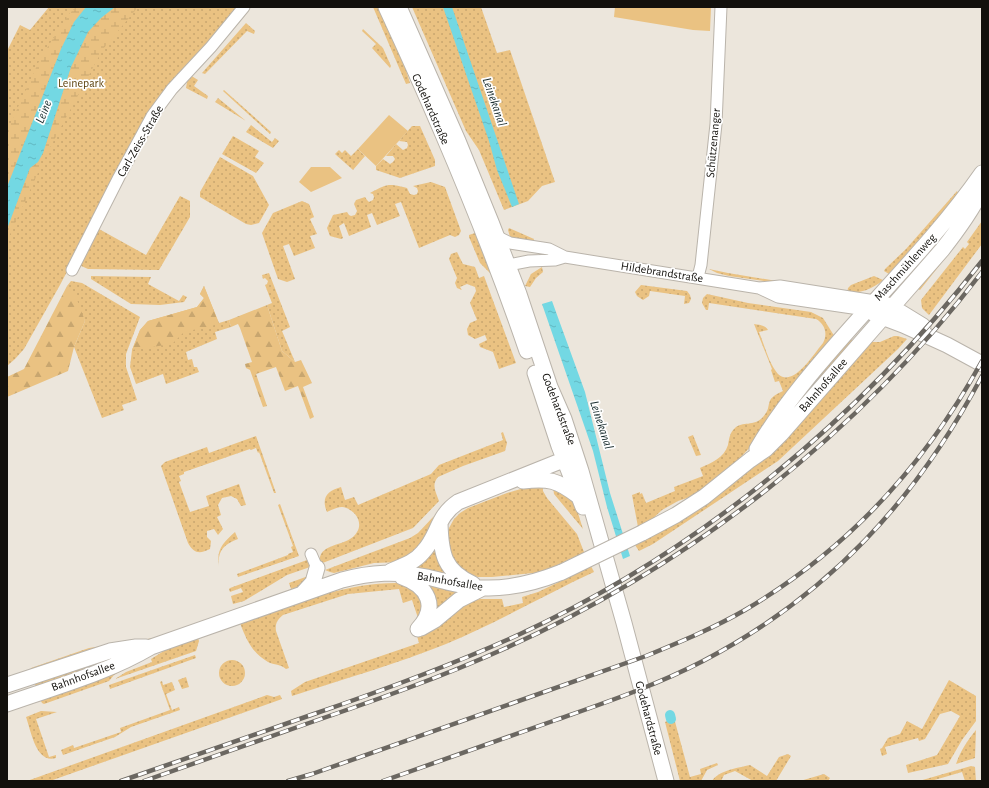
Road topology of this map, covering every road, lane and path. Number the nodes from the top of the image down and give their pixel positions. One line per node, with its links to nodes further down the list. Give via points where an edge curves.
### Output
1 (244, 7): 11 (street, Carl-Zeiss-Straße, via 172,89 152,116)
2 (386, 7): 10 (main road, Godehardstraße)
3 (399, 7): 7 (main road, Godehardstraße, via 458,141)
4 (721, 7): 12 (street, Schützenanger, via 716,124)
5 (982, 173): 13 (main road, Maschmühlenweg, via 946,220)
6 (982, 190): 14 (main road, Maschmühlenweg, via 960,227)
7 (496, 236): 8 (street, Hildebrandstraße, via 510,243); 10 (main road, Godehardstraße)
8 (522, 245): 9 (street, Hildebrandstraße, via 549,249); 10 (street, via 516,247)
9 (565, 257): 10 (street, Hildebrandstraße, via 555,260); 12 (street, Hildebrandstraße)
10 (502, 263): 16 (main road, Godehardstraße, via 564,419)
11 (72, 270)
12 (698, 278): 13 (street, Hildebrandstraße, via 759,288 778,297)
13 (871, 305): 14 (main road, Maschmühlenweg); 17 (main road, Bahnhofsallee, via 788,402)
14 (887, 312): 15 (main road, Maschmühlenweg, via 903,325); 17 (main road, Bahnhofsallee, via 781,434)
15 (982, 364)
16 (570, 457): 18 (main road); 19 (main road, Godehardstraße); 22 (main road, Godehardstraße)
17 (750, 460): 26 (main road, Bahnhofsallee, bridge, via 704,498 676,515 562,572 513,587)
18 (510, 482): 19 (main road, via 555,482); 20 (main road, via 458,502 446,512)
19 (578, 496): 22 (main road, Godehardstraße)
20 (440, 523): 24 (main road, via 421,555 411,563); 26 (main road, via 441,548 448,564 464,579)
21 (311, 554): 23 (street)
22 (607, 563): 31 (main road, Godehardstraße)
23 (316, 568): 25 (main road, via 325,576); 27 (main road, via 313,582)
24 (387, 573): 25 (main road, Bahnhofsallee, via 364,574); 26 (main road, Bahnhofsallee, via 413,575); 26 (main road, via 413,582 426,594 429,610 424,623 418,629 432,622 459,600)
25 (342, 580): 27 (main road, Bahnhofsallee)
26 (483, 588)
27 (302, 594): 28 (main road, Bahnhofsallee)
28 (151, 647): 29 (main road, Bahnhofsallee, via 110,651); 30 (main road, Bahnhofsallee, via 137,656 85,677)
29 (8, 685): 30 (main road, Bahnhofsallee)
30 (10, 703)
31 (666, 781)

